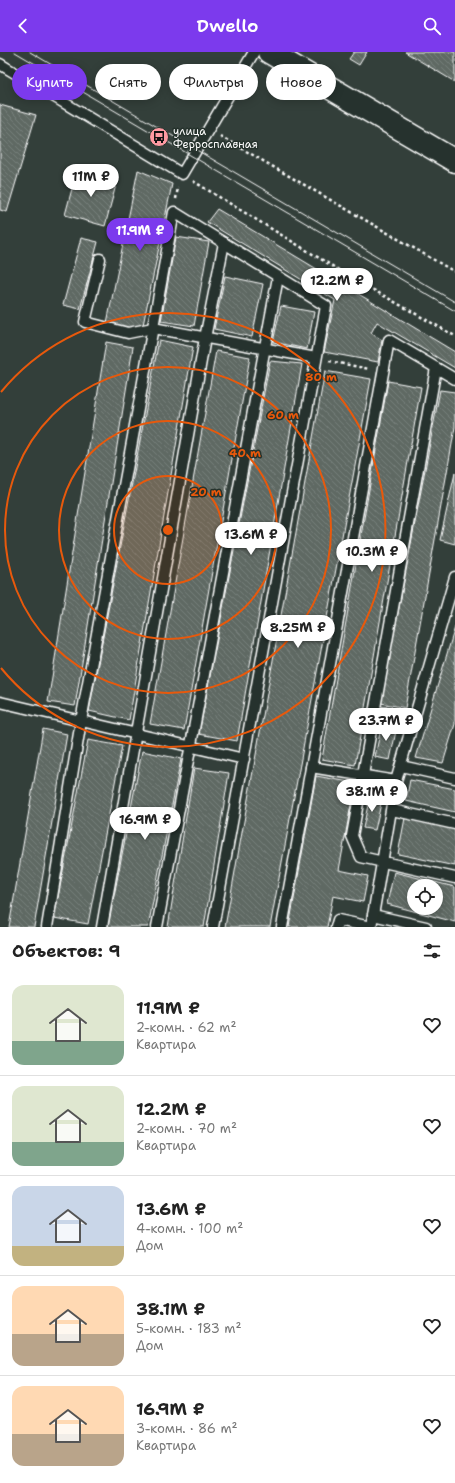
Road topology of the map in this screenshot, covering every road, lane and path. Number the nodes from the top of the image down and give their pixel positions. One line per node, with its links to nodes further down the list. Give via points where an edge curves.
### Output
1 (254, 52): 4 (lane)
2 (269, 52): 5 (street)
3 (0, 64): 6 (lane)
4 (208, 129): 6 (lane); 10 (path)
5 (455, 161)
6 (182, 174): 7 (path); 13 (path, via 347,275)
7 (174, 212): 8 (lane); 12 (lane)
8 (224, 243): 11 (lane); 14 (lane)
9 (100, 259): 12 (lane, via 85,322 128,333)
10 (455, 272)
11 (278, 277): 15 (lane); 16 (lane, via 326,306)
12 (153, 328): 14 (lane); 24 (lane)
13 (455, 336)
14 (205, 338): 15 (lane); 25 (lane)
15 (264, 348): 16 (lane); 26 (lane)
16 (316, 358): 18 (path); 27 (lane)
17 (436, 368): 18 (lane, via 389,340); 19 (lane); 22 (lane)
18 (384, 371): 29 (lane)
19 (455, 379)
20 (455, 577): 23 (lane)
21 (0, 702): 24 (lane)
22 (374, 711): 23 (lane); 31 (lane)
23 (415, 718): 28 (lane)
24 (81, 721): 25 (lane); 38 (lane)
25 (137, 734): 26 (lane); 39 (lane)
26 (190, 746): 27 (lane); 40 (lane)
27 (244, 759): 41 (lane)
28 (401, 766): 30 (lane); 32 (lane)
29 (311, 767): 31 (lane); 42 (lane)
30 (454, 774)
31 (363, 776): 32 (lane); 35 (lane, via 352,836 361,857)
32 (396, 781): 33 (lane)
33 (392, 810): 34 (lane); 35 (lane)
34 (455, 824)
35 (382, 863): 36 (lane); 37 (lane)
36 (455, 878)
37 (373, 915): 44 (lane); 45 (lane)
38 (47, 927)
39 (102, 927)
40 (157, 927)
41 (213, 927)
42 (282, 927)
43 (336, 927): 44 (lane, via 338,920)
44 (371, 927)
45 (426, 927)

